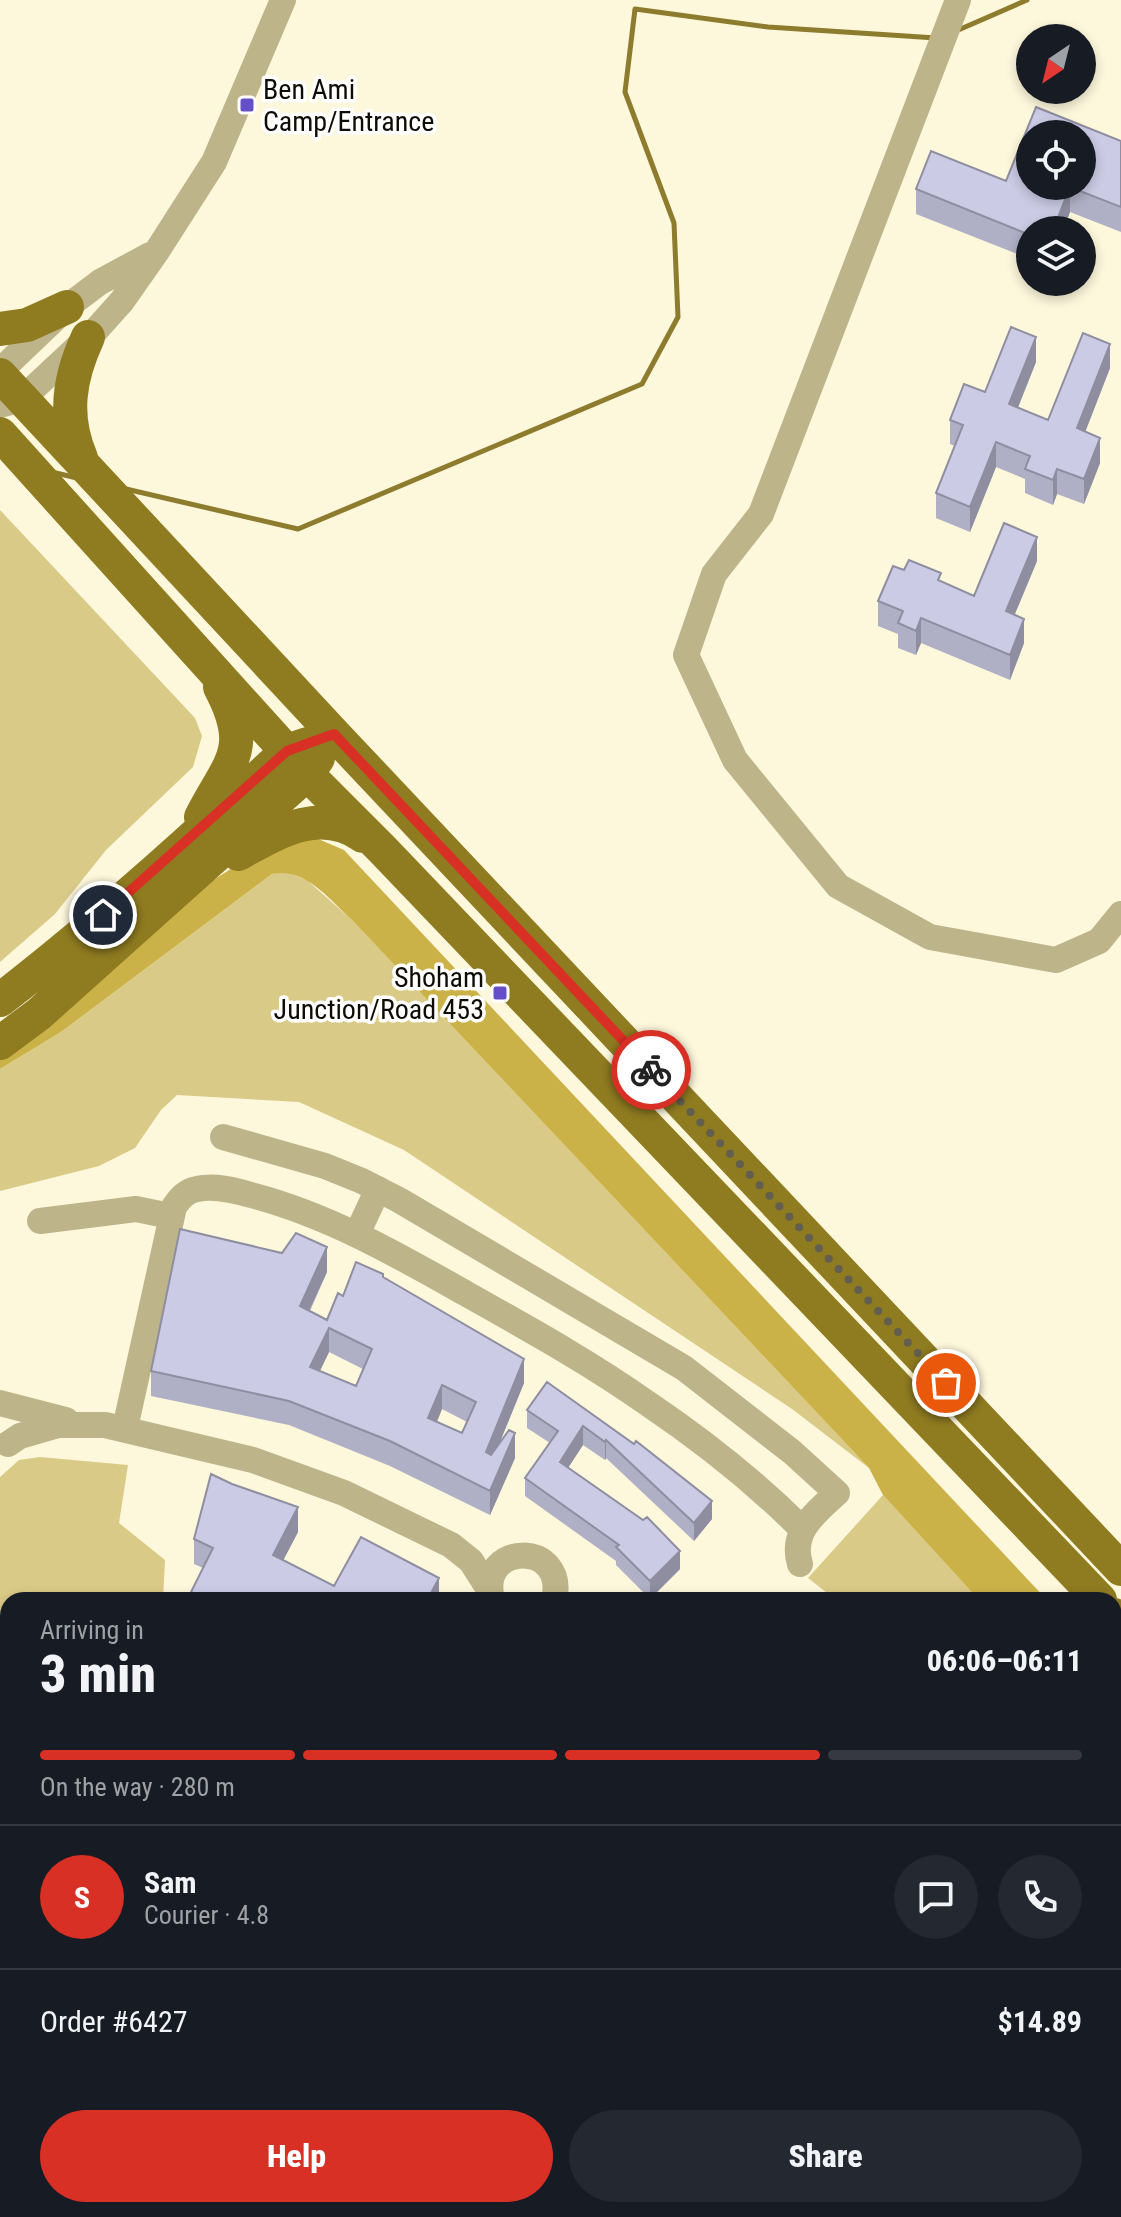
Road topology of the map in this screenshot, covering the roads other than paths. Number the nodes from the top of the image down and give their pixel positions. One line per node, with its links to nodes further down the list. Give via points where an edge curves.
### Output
1 (283, 0): 3 (street, via 214,162)
2 (958, 0): 16 (street, via 761,514 714,574 686,655 735,760 838,886 930,937 1056,960 1099,941)
3 (157, 251): 4 (street); 6 (street)
4 (67, 307): 5 (main road, via 27,325); 7 (street)
5 (0, 329)
6 (88, 337): 7 (street); 9 (main road, via 75,364 69,408 75,445)
7 (6, 388): 9 (main road)
8 (0, 434): 10 (main road)
9 (85, 466): 11 (main road)
10 (205, 658): 12 (main road); 13 (main road, via 232,712 238,745)
11 (334, 734): 12 (main road); 32 (main road)
12 (297, 763): 13 (main road); 14 (main road); 15 (main road)
13 (188, 842): 17 (main road)
14 (382, 849): 15 (main road, via 354,829 315,821 281,831); 36 (main road)
15 (192, 879): 18 (main road)
16 (1121, 914)
17 (0, 1000)
18 (0, 1043)
19 (223, 1137): 20 (street, via 325,1166)
20 (378, 1189): 23 (street); 28 (street, via 633,1336 741,1411 837,1493)
21 (170, 1216): 22 (street, via 136,1209); 23 (street, via 189,1191 234,1190); 26 (street)
22 (40, 1221)
23 (357, 1234): 28 (street, via 647,1402 740,1472)
24 (0, 1404): 25 (street); 27 (street, via 11,1425)
25 (82, 1424): 26 (street); 27 (street, via 20,1436)
26 (125, 1428): 29 (street, via 300,1476)
27 (4, 1450)
28 (802, 1529): 31 (street, via 797,1541)
29 (451, 1545): 30 (street); 33 (street, via 471,1561)
30 (512, 1557): 34 (street, via 493,1572); 35 (street, via 527,1555 545,1563)
31 (800, 1564)
32 (1121, 1569)
33 (489, 1592)
34 (491, 1592)
35 (556, 1592)
36 (1092, 1592)

